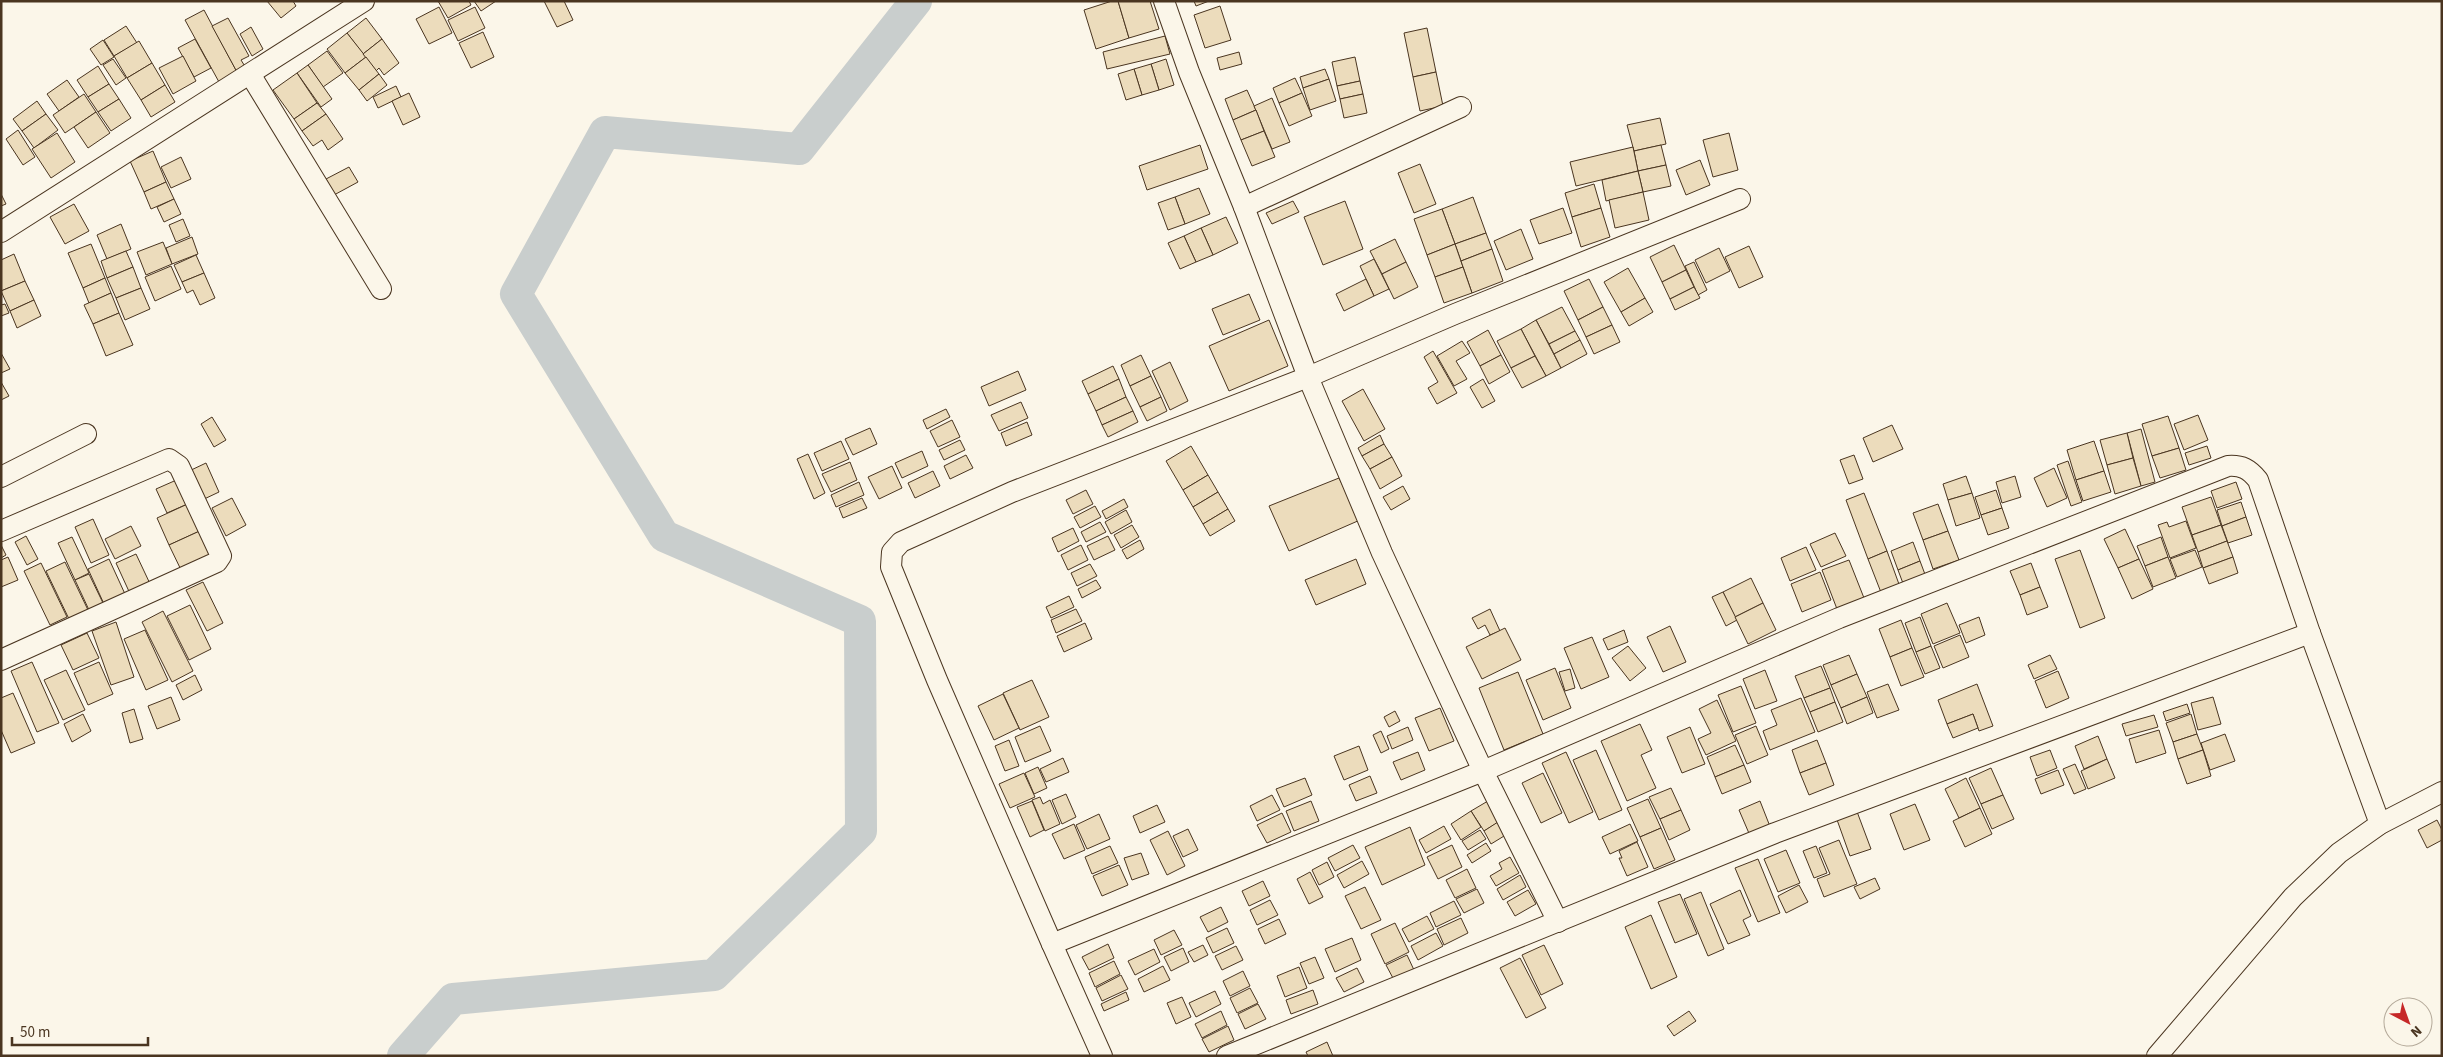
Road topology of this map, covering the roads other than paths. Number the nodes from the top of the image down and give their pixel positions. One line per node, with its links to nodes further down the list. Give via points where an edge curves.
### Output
1 (364, 1): 3 (street)
2 (1164, 1): 6 (street)
3 (250, 74): 7 (street); 8 (street)
4 (1461, 107): 6 (street)
5 (1740, 198): 9 (street)
6 (1244, 207): 9 (street)
7 (1, 232)
8 (381, 289)
9 (1308, 377): 15 (street, via 1382,553); 19 (street, via 1012,492 901,542 892,552 891,567 933,671)
10 (86, 434): 11 (street)
11 (1, 477)
12 (1, 531): 14 (street, via 169,460 179,466 221,556 217,562)
13 (2310, 632): 15 (street, via 2258,480 2241,465 2228,466 1839,618); 17 (street); 18 (street, via 1775,833)
14 (3, 655)
15 (1483, 771): 18 (street); 19 (street)
16 (2442, 792): 17 (street)
17 (2380, 824): 22 (street, via 2339,853 2294,897)
18 (1558, 922): 21 (street)
19 (1052, 944): 20 (street)
20 (1102, 1056)
21 (1227, 1056)
22 (2157, 1056)

